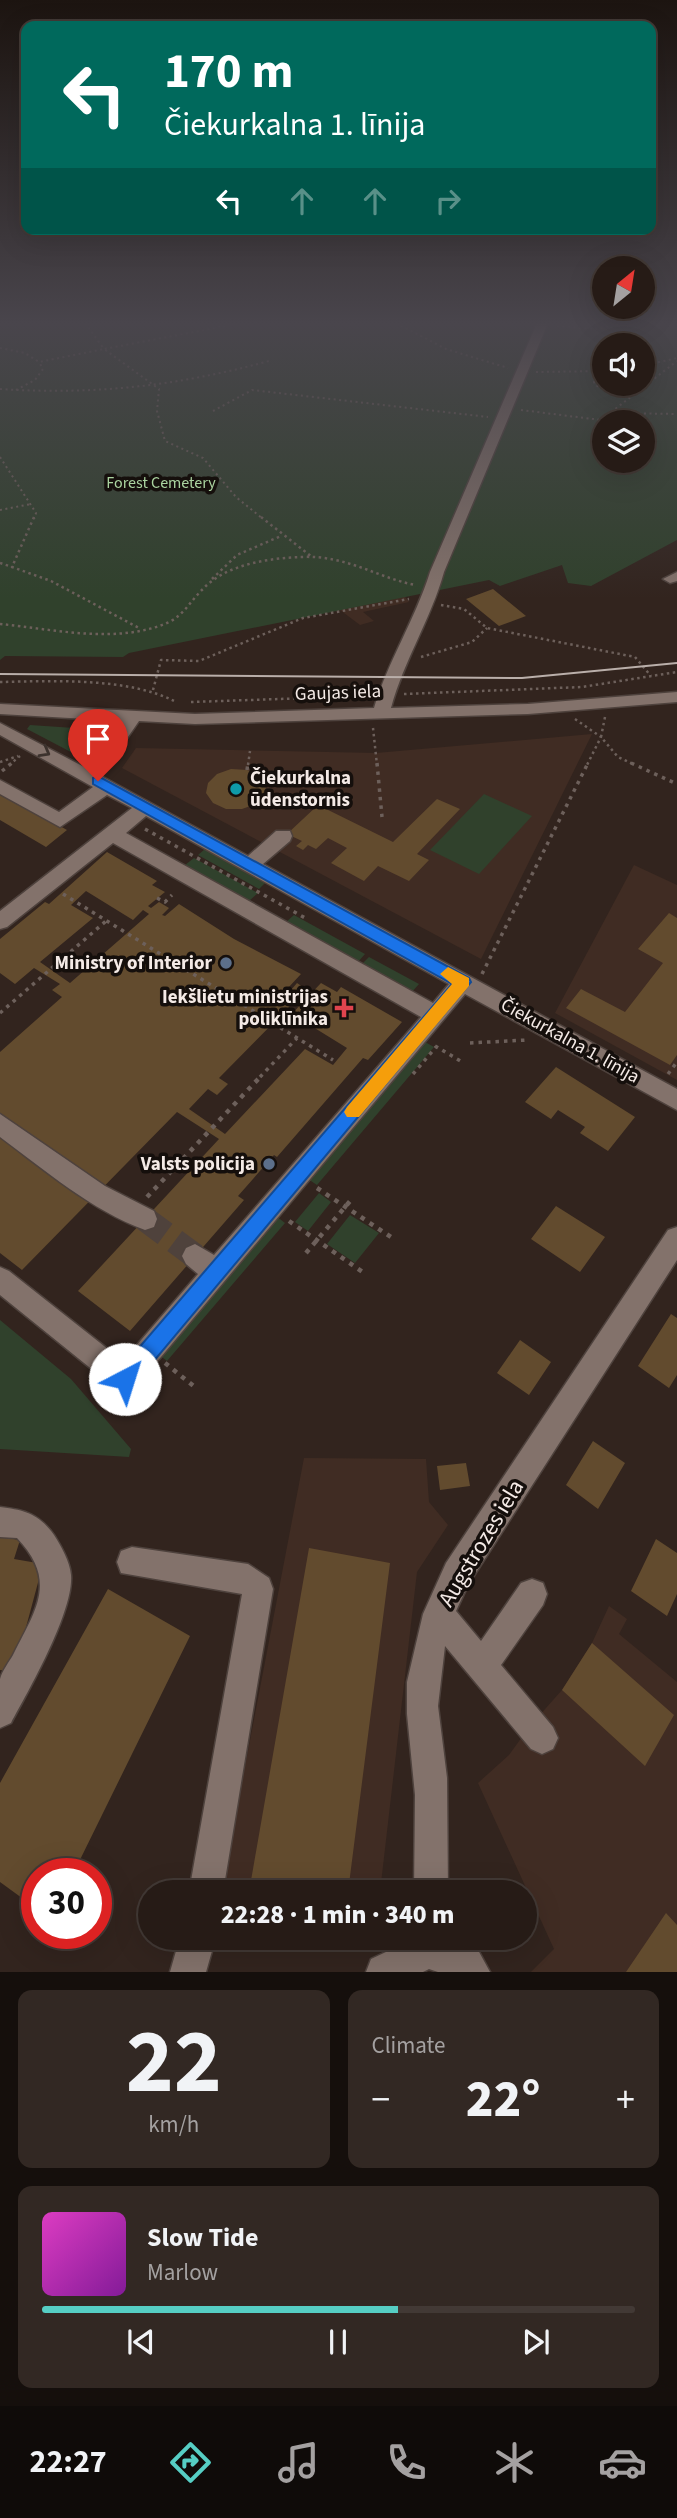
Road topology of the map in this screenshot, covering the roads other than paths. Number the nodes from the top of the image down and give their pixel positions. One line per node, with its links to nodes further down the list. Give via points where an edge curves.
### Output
1 (502, 415): 5 (street)
2 (677, 697): 5 (street, Gaujas iela)
3 (0, 709): 4 (street, Gaujas iela)
4 (133, 717): 5 (street, Gaujas iela); 7 (street)
5 (377, 719)
6 (0, 728): 7 (street, Čiekurkalna 1. līnija, one-way to 7)
7 (99, 781): 8 (street, via 61,821); 9 (street, Čiekurkalna 1. līnija)
8 (0, 786)
9 (146, 807): 10 (street); 12 (street, Čiekurkalna 1. līnija)
10 (113, 834): 13 (street); 15 (street)
11 (283, 836): 12 (street)
12 (250, 864): 14 (street, Čiekurkalna 1. līnija)
13 (0, 922)
14 (471, 980): 15 (street); 16 (street, Čiekurkalna 1. līnija, via 551,1031)
15 (436, 1015): 21 (street)
16 (677, 1100)
17 (0, 1124): 18 (street, via 96,1194)
18 (139, 1215)
19 (677, 1238): 26 (street, Augstrozes iela, via 457,1574)
20 (195, 1256): 21 (street)
21 (216, 1272): 22 (street, via 125,1379)
22 (0, 1279)
23 (0, 1522): 28 (street, via 24,1524 47,1549 57,1576 31,1651)
24 (132, 1562): 30 (street, via 248,1579 258,1589)
25 (532, 1594): 27 (street)
26 (438, 1614): 27 (street); 31 (street, Augstrozes iela, via 422,1698 434,1836)
27 (482, 1664): 29 (street)
28 (0, 1712)
29 (542, 1738)
30 (208, 1880)
31 (432, 1880)
32 (194, 1950): 34 (street)
33 (427, 1953): 35 (street); 36 (street, via 465,1963)
34 (188, 1972)
35 (384, 1972)
36 (472, 1972)

